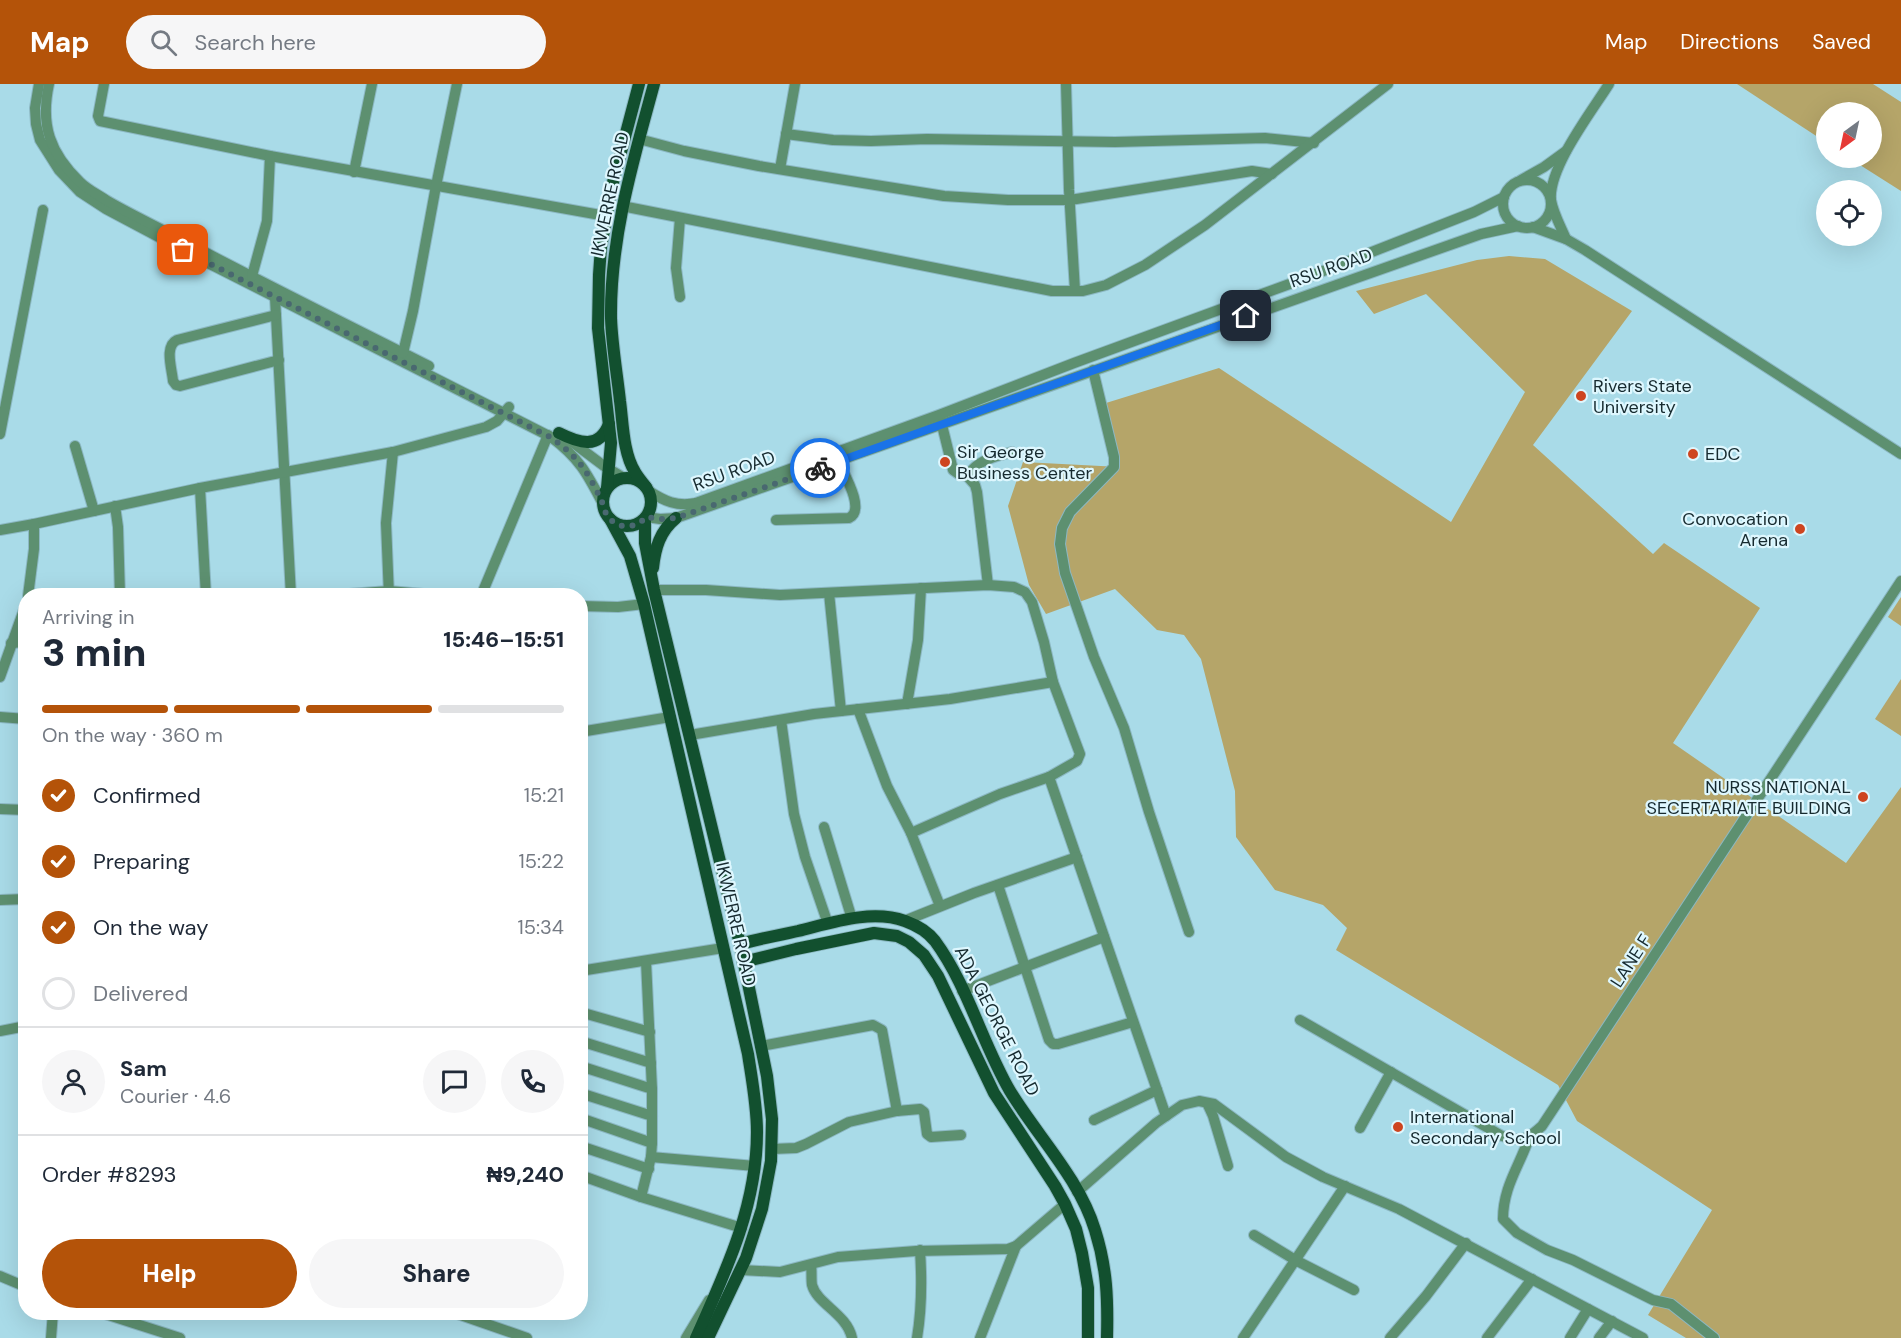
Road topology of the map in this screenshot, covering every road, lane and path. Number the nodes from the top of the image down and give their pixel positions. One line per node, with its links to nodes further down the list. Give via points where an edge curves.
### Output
1 (39, 84): 35 (street, via 35,108 40,140 59,170 80,192)
2 (48, 84): 33 (street, via 47,133 66,167 82,184 116,206)
3 (104, 84): 17 (street, via 100,121)
4 (372, 84): 19 (street)
5 (457, 84): 22 (street)
6 (639, 84): 28 (main road, IKWERRE ROAD)
7 (654, 84): 13 (main road, IKWERRE ROAD)
8 (795, 84): 12 (street)
9 (1066, 84): 14 (street)
10 (1388, 84): 15 (street)
11 (1609, 84): 16 (street)
12 (786, 134): 14 (street, via 871,141); 18 (street)
13 (639, 139): 18 (street); 26 (main road, IKWERRE ROAD)
14 (1068, 141): 15 (street, via 1265,138); 24 (street)
15 (1314, 143): 20 (street)
16 (1566, 151): 21 (street); 25 (street, via 1555,176)
17 (270, 156): 19 (street); 33 (street, via 267,221)
18 (780, 169): 24 (street, via 944,196)
19 (354, 171): 22 (street)
20 (1272, 174): 24 (street, via 1252,171); 34 (street, via 1145,265 1106,285)
21 (1518, 181): 23 (street); 25 (street, via 1539,182)
22 (436, 186): 28 (street); 38 (street)
23 (1504, 197): 30 (street, via 1507,217); 42 (street, RSU ROAD, via 1295,282 1074,363)
24 (1070, 200): 34 (street)
25 (1551, 200): 31 (street, via 1550,214); 32 (street)
26 (622, 206): 29 (street); 57 (main road, IKWERRE ROAD, via 612,285 614,354 628,453 634,471)
27 (43, 210): 44 (street)
28 (606, 216): 43 (main road, IKWERRE ROAD, via 598,275 598,328)
29 (680, 218): 34 (street, via 1052,291); 36 (street, via 676,268)
30 (1518, 226): 31 (street); 40 (street, RSU ROAD, via 1481,234)
31 (1533, 227): 32 (street)
32 (1566, 239): 49 (street)
33 (252, 276): 38 (street)
34 (1076, 291)
35 (275, 297): 37 (street); 41 (street)
36 (680, 297)
37 (276, 315): 39 (street); 39 (street, via 172,342 173,381 180,386)
38 (403, 353): 41 (street)
39 (279, 360): 52 (street)
40 (1093, 370): 42 (street, RSU ROAD); 107 (street, via 1114,467 1070,512 1060,544 1065,573 1124,728)
41 (507, 410): 45 (street); 47 (street, via 486,426)
42 (940, 420): 50 (street, RSU ROAD); 53 (street, via 954,470); 57 (street, RSU ROAD, via 696,503 669,502)
43 (610, 423): 45 (main road, via 603,435 591,442); 51 (main road, IKWERRE ROAD)
44 (0, 434)
45 (554, 434): 51 (street); 58 (street, via 577,459); 75 (street)
46 (75, 446): 60 (street)
47 (393, 452): 52 (street); 74 (street, via 386,523)
48 (1012, 452): 53 (street, via 985,460)
49 (1901, 454)
50 (838, 461): 62 (street, RSU ROAD); 64 (street, via 855,501 853,516)
51 (610, 469): 54 (street); 56 (main road, IKWERRE ROAD)
52 (286, 471): 55 (street); 73 (street)
53 (968, 476): 68 (street, via 977,492)
54 (624, 478): 56 (main road); 57 (main road, via 640,481)
55 (200, 488): 59 (street); 72 (street)
56 (607, 488): 58 (main road)
57 (647, 489): 61 (main road, via 651,506)
58 (603, 504): 63 (main road)
59 (115, 506): 60 (street); 71 (street)
60 (93, 511): 65 (street)
61 (646, 518): 62 (street, RSU ROAD); 63 (main road, via 631,526); 69 (main road, IKWERRE ROAD, via 645,543)
62 (676, 518): 69 (main road, via 661,535)
63 (610, 519): 78 (main road, IKWERRE ROAD, via 630,556)
64 (776, 520)
65 (34, 524): 66 (street); 70 (street)
66 (0, 530)
67 (1901, 581): 138 (street, LANE F, via 1542,1126)
68 (988, 585): 76 (street); 84 (street, via 1014,587 1025,592 1032,602)
69 (653, 586): 77 (street, via 780,595); 93 (main road, IKWERRE ROAD)
70 (29, 588)
71 (120, 588)
72 (206, 588)
73 (291, 588)
74 (389, 588)
75 (485, 588)
76 (921, 588): 77 (street); 85 (street, via 918,640)
77 (829, 593): 87 (street)
78 (644, 604): 79 (street); 89 (main road, IKWERRE ROAD)
79 (588, 606)
80 (18, 625): 81 (street)
81 (11, 643): 82 (street); 83 (street)
82 (18, 643)
83 (0, 677)
84 (1053, 682): 85 (street); 94 (street, via 1080,754 1077,761)
85 (907, 704): 86 (street)
86 (858, 709): 87 (street); 98 (street, via 887,786)
87 (841, 711): 91 (street)
88 (0, 717): 90 (street)
89 (670, 717): 92 (street); 110 (main road, IKWERRE ROAD)
90 (18, 718)
91 (781, 720): 93 (street); 106 (street, via 794,814)
92 (588, 731)
93 (690, 735): 109 (main road, IKWERRE ROAD)
94 (1049, 777): 98 (street); 99 (street)
95 (0, 809): 96 (street)
96 (18, 810)
97 (824, 827): 104 (street)
98 (911, 833): 103 (street)
99 (1077, 857): 100 (street); 108 (street)
100 (998, 885): 103 (street); 113 (street)
101 (0, 900): 102 (street)
102 (18, 900)
103 (940, 906): 105 (street)
104 (852, 919): 105 (main road, ADA GEORGE ROAD, via 879,916); 106 (main road, ADA GEORGE ROAD)
105 (904, 921): 115 (main road, ADA GEORGE ROAD, via 933,938)
106 (828, 924): 109 (main road, ADA GEORGE ROAD)
107 (1189, 932)
108 (1104, 937): 113 (street); 118 (street)
109 (740, 944): 112 (main road, IKWERRE ROAD)
110 (723, 948): 111 (street); 143 (main road, IKWERRE ROAD, via 755,1094)
111 (646, 961): 114 (street); 121 (street)
112 (743, 962): 123 (main road, IKWERRE ROAD); 150 (main road, ADA GEORGE ROAD, via 874,933 897,936 916,947 938,976 994,1093)
113 (1025, 967): 115 (street); 118 (street, via 1048,1040 1053,1044)
114 (588, 970)
115 (962, 991): 148 (main road, ADA GEORGE ROAD, via 1010,1091)
116 (588, 1015): 121 (street)
117 (1300, 1020): 126 (street)
118 (1133, 1022): 128 (street)
119 (18, 1027): 120 (street)
120 (0, 1030)
121 (650, 1032): 124 (street)
122 (588, 1043): 124 (street)
123 (761, 1046): 131 (street, via 877,1026 882,1030); 141 (main road, IKWERRE ROAD, via 770,1098)
124 (651, 1063): 127 (street)
125 (588, 1069): 127 (street)
126 (1391, 1072): 136 (street); 138 (street, via 1502,1136 1515,1140)
127 (652, 1089): 132 (street)
128 (1157, 1090): 133 (street); 134 (street)
129 (588, 1096): 132 (street)
130 (1207, 1103): 133 (street, via 1182,1105); 144 (street); 147 (street, via 1214,1104 1286,1157)
131 (897, 1111): 137 (street, via 924,1112 927,1134 931,1137); 141 (street, via 849,1122 796,1148)
132 (652, 1116): 139 (street)
133 (1166, 1116): 148 (street)
134 (1094, 1120)
135 (588, 1121): 139 (street)
136 (1360, 1128)
137 (961, 1135)
138 (1529, 1138): 189 (street, LANE F, via 1510,1179 1503,1219 1517,1233 1547,1250 1653,1300 1671,1304)
139 (652, 1143): 142 (street)
140 (588, 1149): 145 (street)
141 (772, 1149): 158 (main road, IKWERRE ROAD, via 762,1209)
142 (651, 1157): 143 (street); 145 (street)
143 (755, 1166): 151 (main road, IKWERRE ROAD)
144 (1228, 1166)
145 (648, 1169): 149 (street)
146 (588, 1178): 149 (street)
147 (1345, 1186): 153 (street); 156 (street)
148 (1077, 1192): 183 (main road, ADA GEORGE ROAD, via 1095,1228 1103,1256 1108,1288)
149 (642, 1197): 151 (street)
150 (1065, 1204): 154 (street); 182 (main road, ADA GEORGE ROAD, via 1082,1253 1088,1288)
151 (742, 1228): 162 (main road, IKWERRE ROAD)
152 (1254, 1235): 156 (street)
153 (1466, 1243): 160 (street); 184 (street)
154 (1016, 1246): 155 (street); 181 (street)
155 (920, 1250): 157 (street, via 838,1257); 180 (street, via 922,1282)
156 (1296, 1261): 163 (street); 171 (street)
157 (812, 1265): 158 (street, via 780,1272); 179 (street, via 812,1286 846,1324)
158 (741, 1270): 165 (main road, IKWERRE ROAD)
159 (0, 1276): 161 (street)
160 (1532, 1279): 164 (street); 185 (street)
161 (18, 1284)
162 (720, 1286): 175 (street); 176 (main road, IKWERRE ROAD)
163 (1354, 1290)
164 (1588, 1309): 169 (street); 186 (street)
165 (721, 1312): 177 (main road, IKWERRE ROAD); 178 (street)
166 (52, 1320): 172 (street)
167 (124, 1320): 173 (street)
168 (469, 1320): 170 (street)
169 (1612, 1321): 187 (street); 188 (street)
170 (497, 1333): 174 (street)
171 (1246, 1337)
172 (51, 1338)
173 (180, 1338)
174 (527, 1338)
175 (686, 1338)
176 (696, 1338)
177 (708, 1338)
178 (714, 1338)
179 (852, 1338)
180 (917, 1338)
181 (980, 1338)
182 (1088, 1338)
183 (1107, 1338)
184 (1390, 1338)
185 (1487, 1338)
186 (1570, 1338)
187 (1599, 1338)
188 (1643, 1338)
189 (1714, 1338)

